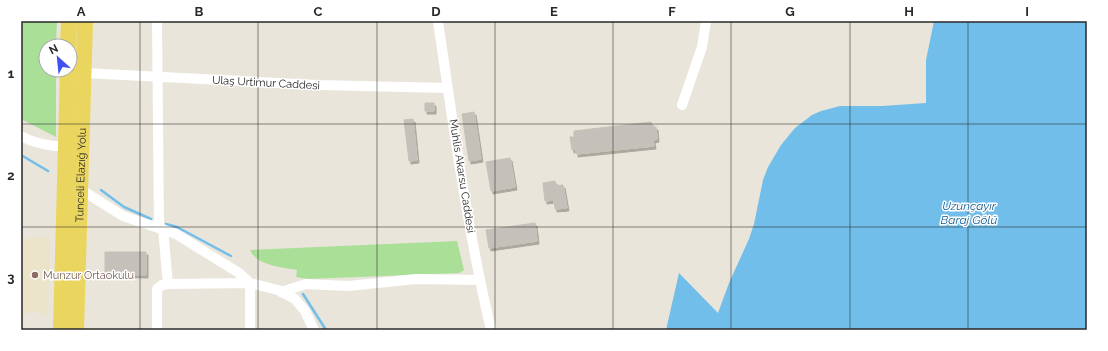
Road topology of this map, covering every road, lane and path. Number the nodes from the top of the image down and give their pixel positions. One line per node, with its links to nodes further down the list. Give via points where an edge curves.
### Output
1 (69, 21): 6 (main road)
2 (85, 21): 7 (main road, Tunceli Elazığ Yolu)
3 (157, 21): 9 (street)
4 (438, 21): 10 (street, Muhlis Akarsu Caddesi)
5 (706, 21): 11 (street, via 702,47)
6 (68, 38)
7 (84, 73): 9 (street, Ulaş Urtimur Caddesi); 14 (main road, Tunceli Elazığ Yolu)
8 (68, 78): 13 (main road, Tunceli Elazığ Yolu)
9 (157, 78): 10 (street, Ulaş Urtimur Caddesi); 15 (street)
10 (448, 88): 16 (street, Muhlis Akarsu Caddesi)
11 (682, 105)
12 (21, 136): 13 (street, via 48,146)
13 (66, 147): 20 (main road, Tunceli Elazığ Yolu)
14 (80, 189): 15 (street, via 123,216); 21 (main road, Tunceli Elazığ Yolu)
15 (161, 229): 17 (street, via 176,234 239,273); 18 (street)
16 (480, 280): 19 (street, via 416,279 348,286 306,284); 25 (street, Muhlis Akarsu Caddesi)
17 (250, 283): 18 (street); 19 (street); 23 (street)
18 (168, 284): 22 (street, via 157,289)
19 (281, 292): 24 (street, via 295,299 305,311)
20 (61, 330)
21 (76, 330)
22 (157, 330)
23 (250, 330)
24 (314, 330)
25 (492, 330)

